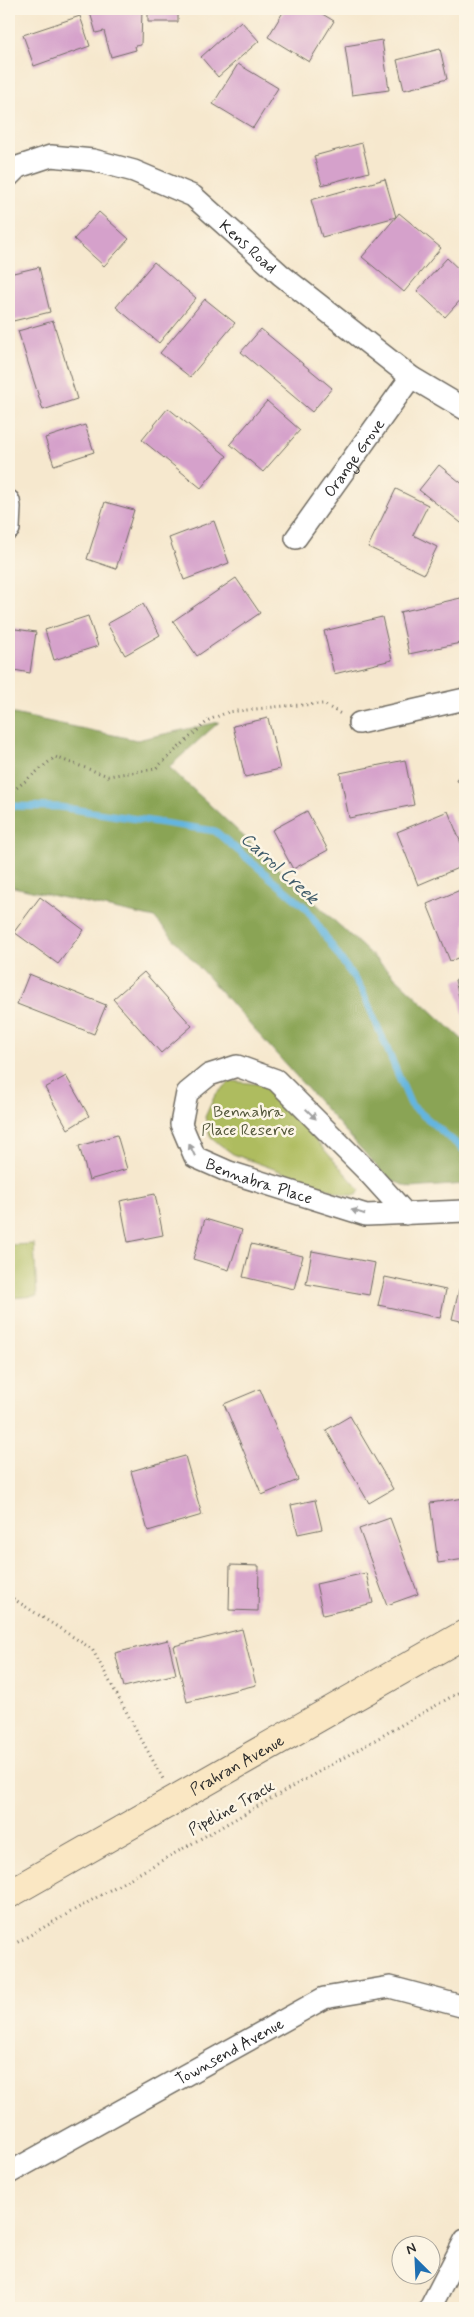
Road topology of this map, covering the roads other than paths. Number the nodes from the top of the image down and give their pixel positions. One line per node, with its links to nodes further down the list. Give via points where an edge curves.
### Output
1 (9, 176): 2 (street, Kens Road, via 18,167 51,156 93,160 134,171 193,196 281,275)
2 (410, 377): 3 (street, Kens Road); 6 (street, Orange Grove)
3 (465, 409)
4 (9, 500): 5 (street)
5 (9, 529)
6 (296, 538)
7 (465, 699): 8 (street)
8 (359, 723)
9 (465, 1211): 10 (street, Bennabra Place)
10 (406, 1214): 10 (street, Bennabra Place, one-way to 10, via 366,1215 229,1172 195,1157 181,1124 187,1093 209,1076 237,1066 276,1080)
11 (465, 1634): 12 (street, Prahran Avenue)
12 (9, 1894)
13 (465, 2007): 14 (street, Townsend Avenue, via 390,1987 324,1998)
14 (9, 2173)
15 (465, 2240): 16 (street)
16 (430, 2308)

